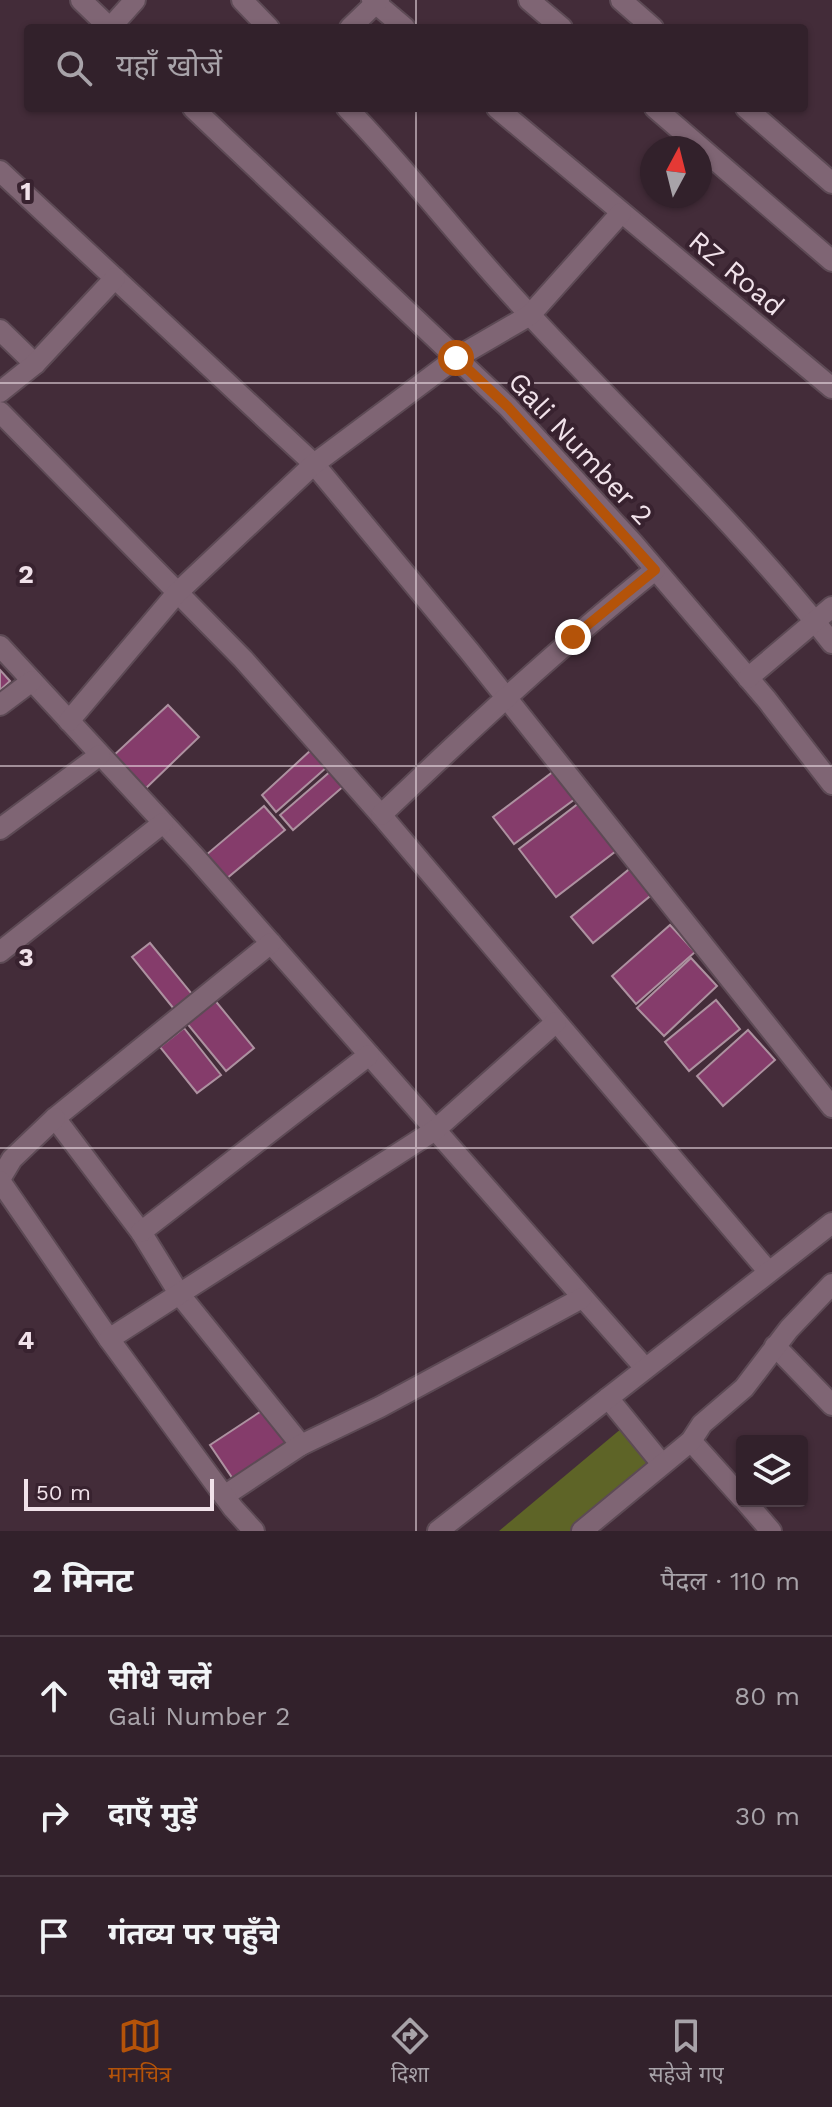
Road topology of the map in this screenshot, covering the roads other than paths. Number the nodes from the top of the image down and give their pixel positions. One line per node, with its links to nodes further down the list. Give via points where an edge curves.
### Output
1 (81, 0): 7 (street)
2 (135, 0): 8 (street)
3 (242, 0): 9 (street)
4 (529, 0): 12 (street)
5 (621, 0): 13 (street)
6 (376, 1): 10 (street); 11 (street)
7 (106, 24)
8 (114, 24)
9 (265, 24)
10 (354, 24)
11 (401, 24)
12 (557, 24)
13 (648, 24)
14 (197, 112): 26 (street, Gali Number 2)
15 (351, 112): 24 (street)
16 (502, 112): 21 (street, RZ Road)
17 (660, 112): 22 (street)
18 (751, 112): 20 (street)
19 (0, 171): 23 (street)
20 (832, 183)
21 (621, 213): 24 (street); 28 (street, RZ Road)
22 (832, 261)
23 (115, 278): 27 (street); 31 (street)
24 (530, 315): 26 (street); 35 (street)
25 (0, 330): 27 (street)
26 (456, 358): 31 (street); 32 (street, Gali Number 2, via 508,407)
27 (35, 364): 29 (street)
28 (832, 388)
29 (0, 392)
30 (0, 412): 33 (street)
31 (314, 464): 33 (street); 40 (street)
32 (655, 570): 38 (street, Gali Number 2); 40 (street)
33 (177, 593): 42 (street); 45 (street)
34 (832, 607): 35 (street)
35 (816, 622): 36 (street); 38 (street)
36 (832, 643)
37 (0, 646): 39 (street)
38 (748, 678): 44 (street, Gali Number 2)
39 (32, 681): 41 (street); 42 (street)
40 (505, 697): 45 (street); 52 (street)
41 (0, 705)
42 (69, 721): 43 (street)
43 (100, 755): 46 (street); 47 (street)
44 (832, 784)
45 (381, 815): 50 (street)
46 (163, 823): 48 (street); 49 (street)
47 (0, 829)
48 (271, 943): 51 (street); 54 (street)
49 (0, 952)
50 (556, 1022): 55 (street); 59 (street)
51 (369, 1055): 55 (street); 57 (street)
52 (824, 1081): 53 (street)
53 (832, 1107)
54 (55, 1118): 56 (street, via 12,1159); 57 (street)
55 (435, 1130): 61 (street); 62 (street)
56 (0, 1180): 63 (street)
57 (141, 1232): 61 (street)
58 (828, 1232): 59 (street)
59 (768, 1271): 65 (street)
60 (832, 1284): 64 (street)
61 (180, 1295): 63 (street); 69 (street)
62 (582, 1298): 65 (street); 69 (street)
63 (109, 1339): 72 (street)
64 (775, 1346): 67 (street); 68 (street, via 744,1388 702,1424)
65 (645, 1368): 66 (street)
66 (608, 1398): 70 (street); 74 (street)
67 (832, 1405)
68 (691, 1441): 70 (street); 71 (street)
69 (301, 1445): 72 (street)
70 (662, 1464): 76 (street)
71 (736, 1492)
72 (224, 1496): 75 (street)
73 (749, 1507): 77 (street)
74 (447, 1528)
75 (254, 1531)
76 (582, 1531)
77 (771, 1531)

